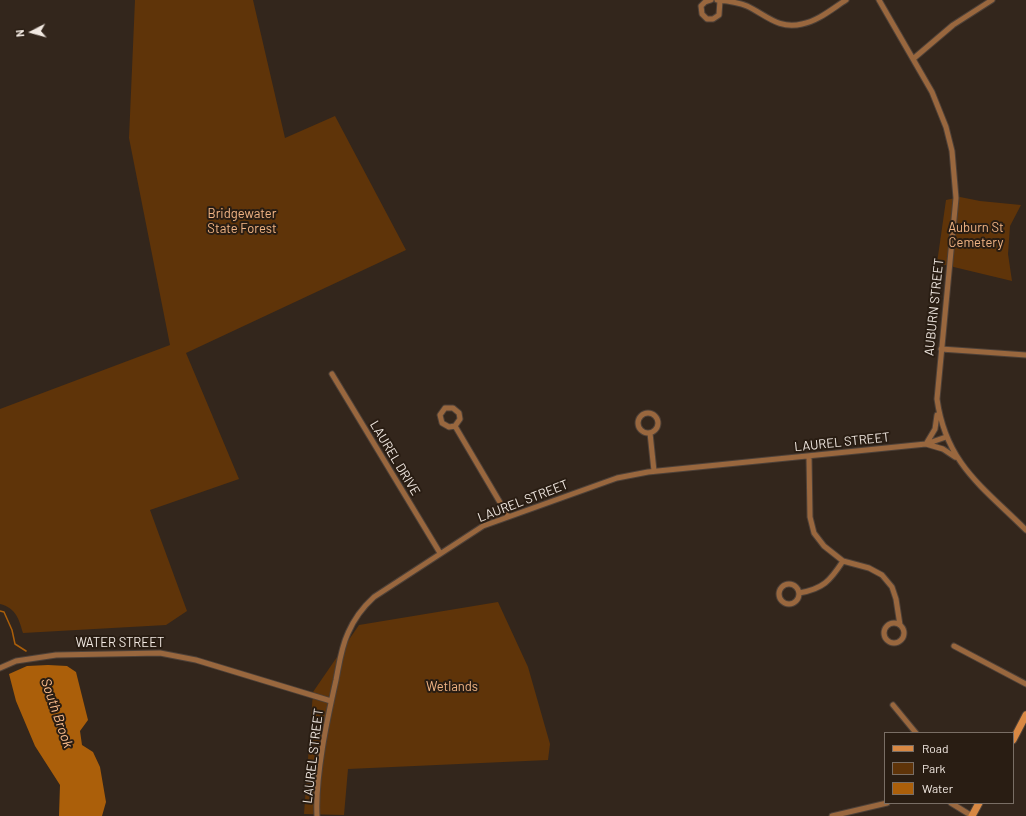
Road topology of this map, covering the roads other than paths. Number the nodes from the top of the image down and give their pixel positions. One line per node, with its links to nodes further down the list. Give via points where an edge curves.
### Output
1 (711, 0): 3 (street, via 701,6 702,14 707,19 719,15)
2 (717, 0): 3 (street)
3 (720, 0): 4 (street, via 743,4 773,22 792,25 817,18)
4 (846, 0)
5 (879, 0): 7 (street, AUBURN STREET)
6 (992, 0): 7 (street, via 953,25)
7 (914, 59): 8 (street, AUBURN STREET, via 932,92 946,127 956,186)
8 (941, 350): 9 (street); 11 (street, AUBURN STREET)
9 (1026, 355)
10 (332, 374): 21 (street, LAUREL DRIVE)
11 (938, 406): 14 (street, AUBURN STREET); 15 (street, via 935,429)
12 (455, 426): 19 (street)
13 (650, 433): 13 (street, via 657,429 659,422 656,416 647,412 639,418 638,426 642,431); 18 (street)
14 (946, 437): 15 (street, LAUREL STREET); 17 (street, AUBURN STREET)
15 (926, 444): 16 (street, LAUREL STREET); 17 (street, LAUREL STREET, via 943,449)
16 (809, 457): 18 (street, LAUREL STREET); 22 (street, via 810,517 814,533 824,546)
17 (957, 458): 20 (street, AUBURN STREET, via 971,476)
18 (654, 471): 19 (street, LAUREL STREET, via 617,478)
19 (508, 516): 21 (street, LAUREL STREET, via 483,526)
20 (1026, 530)
21 (440, 553): 28 (street, LAUREL STREET, via 390,585 362,609 345,641)
22 (843, 561): 23 (street, via 822,587); 24 (street, via 869,568 882,576 892,587)
23 (799, 593)
24 (900, 625)
25 (954, 646): 27 (street)
26 (0, 668): 28 (street, WATER STREET, via 23,659 62,654 160,653 196,660)
27 (1026, 684)
28 (331, 701): 36 (street, LAUREL STREET, via 319,779)
29 (893, 705): 31 (street)
30 (1026, 715): 32 (main road)
31 (915, 732)
32 (1014, 738)
33 (884, 804): 37 (street)
34 (953, 804): 38 (street)
35 (978, 804): 38 (main road)
36 (317, 816)
37 (832, 816)
38 (972, 816)

